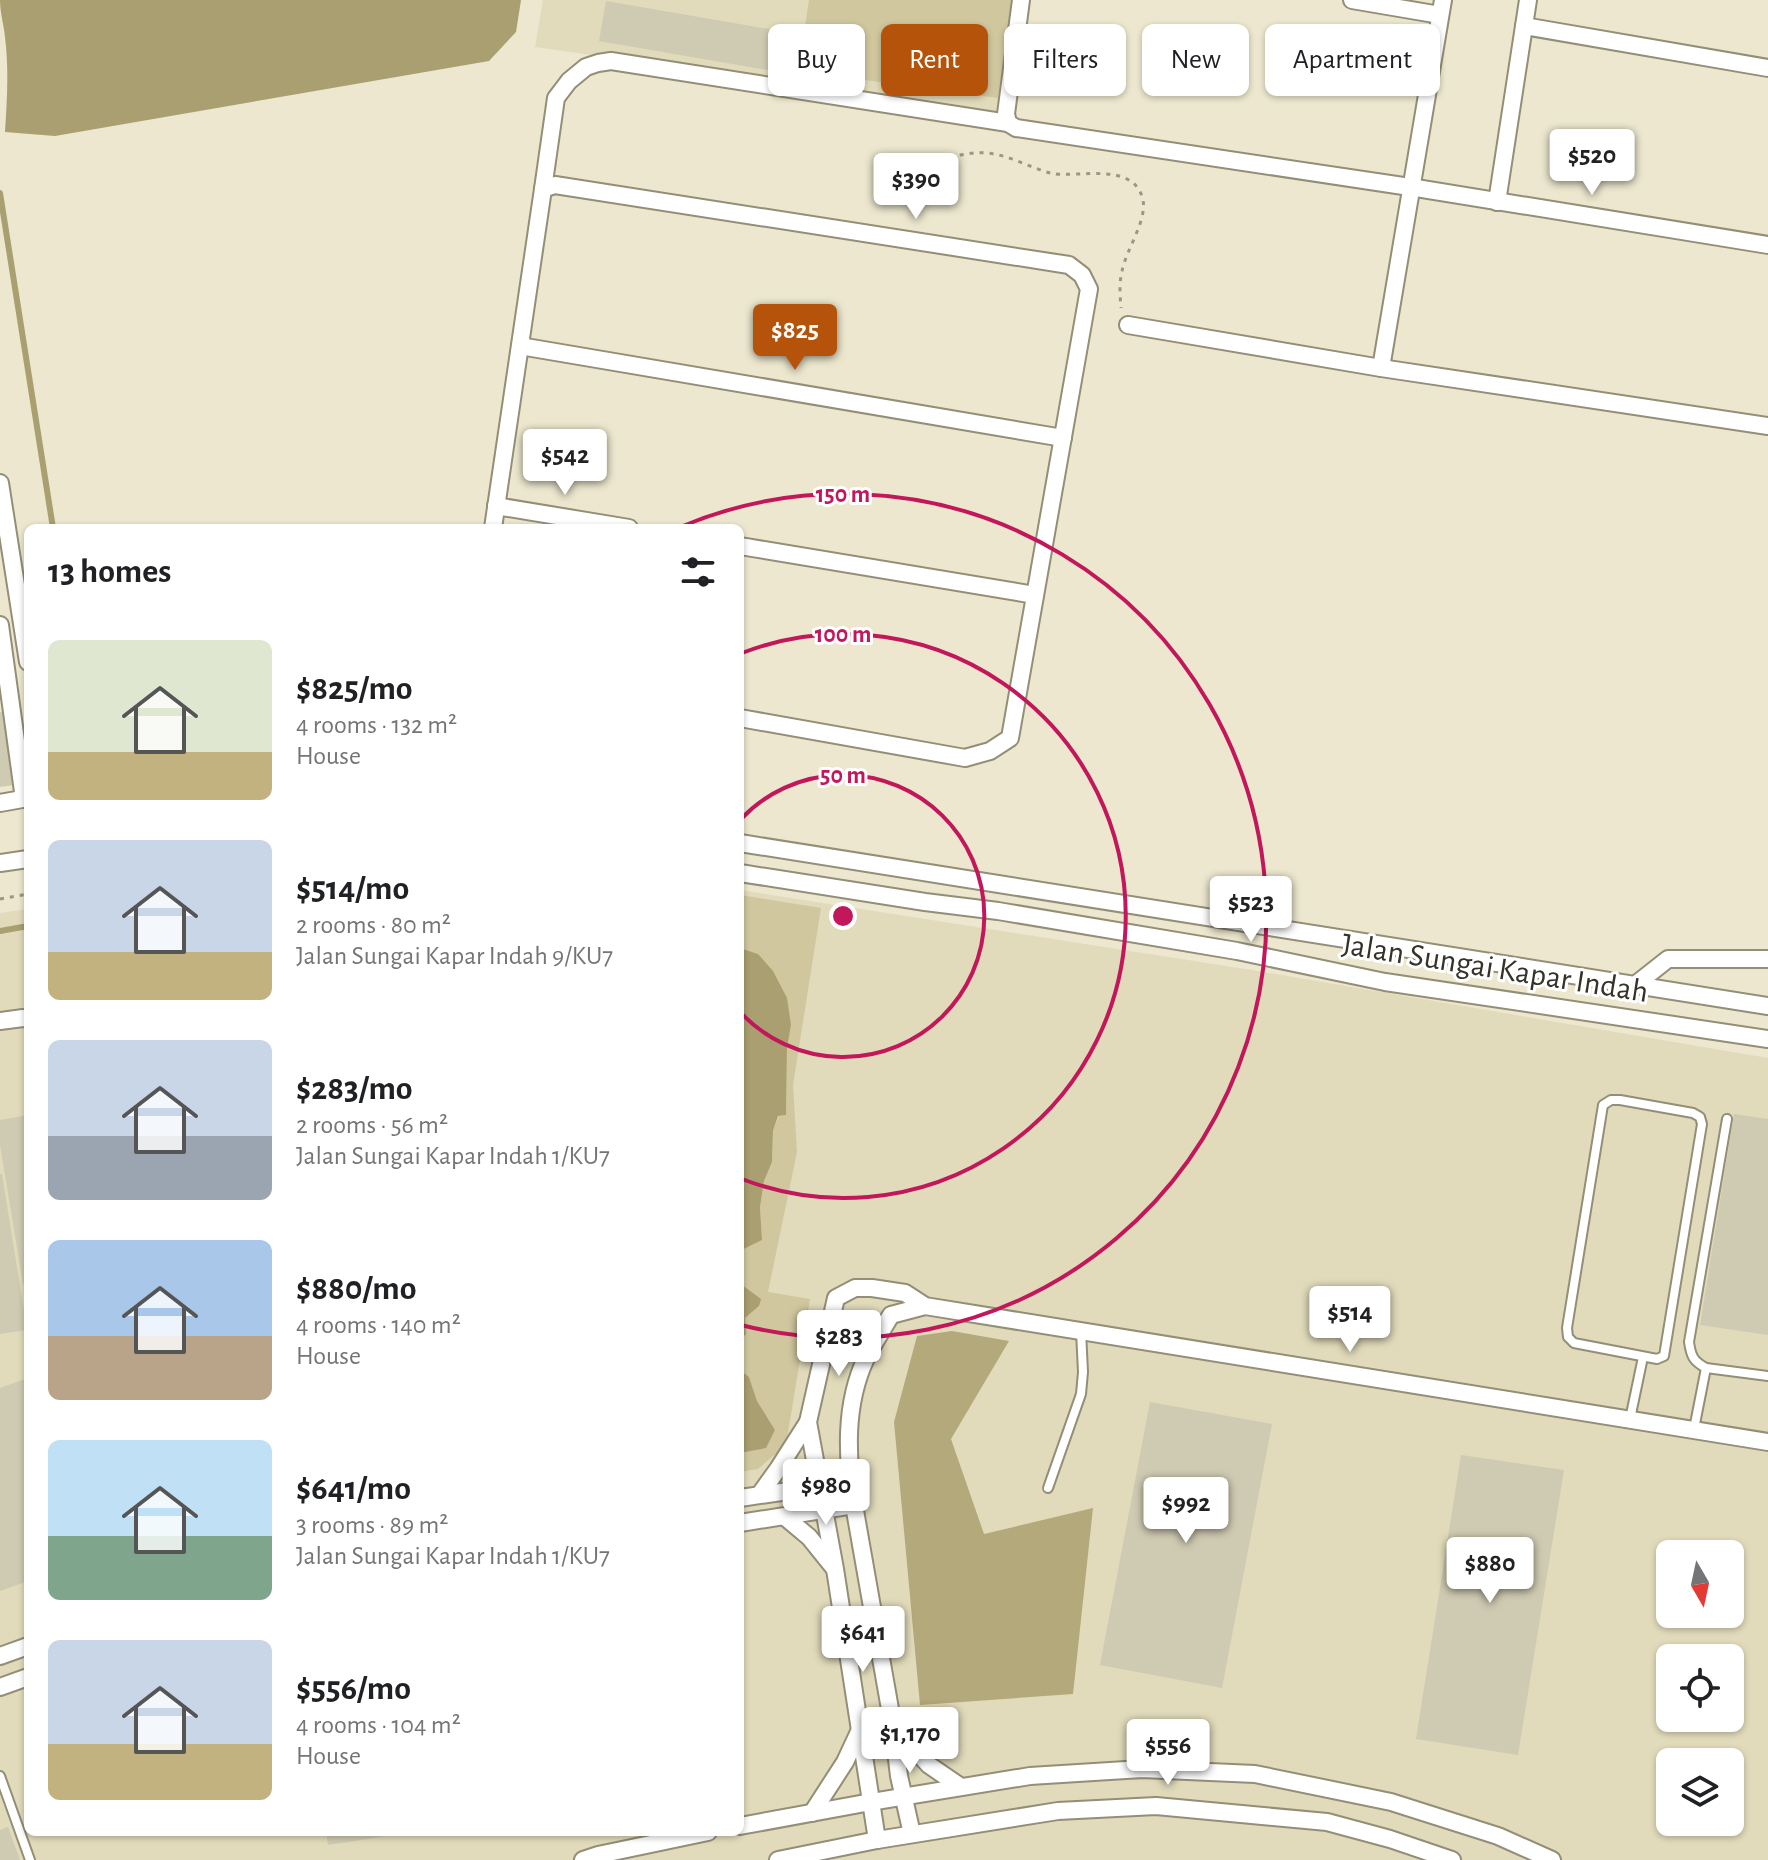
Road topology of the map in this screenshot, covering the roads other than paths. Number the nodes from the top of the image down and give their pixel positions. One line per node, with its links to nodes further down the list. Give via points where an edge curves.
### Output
1 (1021, 0): 7 (street)
2 (1352, 0): 4 (street)
3 (1528, 0): 5 (street)
4 (1441, 7): 8 (street)
5 (1524, 26): 6 (street); 10 (street)
6 (1768, 68)
7 (1008, 123): 8 (street); 9 (street, via 611,61 586,67 556,98)
8 (1410, 187): 10 (street); 14 (street)
9 (543, 189): 13 (street); 16 (street, via 555,185 1069,265 1089,289)
10 (1497, 202): 11 (street)
11 (1768, 245)
12 (1124, 318): 14 (street)
13 (520, 346): 16 (street); 18 (street)
14 (1381, 368): 15 (street)
15 (1768, 426)
16 (1063, 438): 22 (street)
17 (0, 483): 25 (street)
18 (496, 506): 19 (street); 20 (street)
19 (494, 524)
20 (605, 524)
21 (744, 547): 22 (street)
22 (1035, 595): 26 (street, via 1010,738 990,751 965,758)
23 (0, 625): 24 (street)
24 (0, 632): 27 (street)
25 (24, 636)
26 (744, 719)
27 (24, 785)
28 (24, 798): 29 (street)
29 (0, 803)
30 (744, 844): 35 (street, Jalan Sungai Kapar Indah)
31 (24, 860): 32 (street)
32 (0, 863)
33 (744, 874): 39 (street, Jalan Sungai Kapar Indah, via 1030,916 1385,982)
34 (1768, 959): 35 (street, via 1668,959)
35 (1635, 985): 36 (street, Jalan Sungai Kapar Indah)
36 (1768, 1006)
37 (24, 1018): 38 (street)
38 (0, 1021)
39 (1768, 1039)
40 (1727, 1119): 44 (lane, via 1689,1342 1695,1362)
41 (925, 1306): 42 (street); 47 (street, via 905,1293 872,1288 855,1288 836,1298); 50 (street, via 891,1315 866,1360 852,1397)
42 (1082, 1342): 46 (street); 52 (lane, via 1081,1394)
43 (1643, 1357): 43 (lane, via 1574,1343 1568,1337 1603,1105 1611,1100 1693,1113 1702,1124 1664,1356); 46 (lane)
44 (1706, 1368): 45 (lane); 48 (lane)
45 (1768, 1376)
46 (1630, 1419): 48 (street)
47 (808, 1422): 51 (street); 53 (street)
48 (1694, 1430): 49 (street)
49 (1768, 1442)
50 (850, 1482): 51 (street); 55 (street)
51 (821, 1485): 53 (street); 56 (street)
52 (1048, 1488)
53 (760, 1494): 54 (street)
54 (744, 1497)
55 (854, 1505): 56 (street); 64 (street)
56 (824, 1511): 57 (street); 59 (street)
57 (778, 1518): 58 (street); 59 (street, via 809,1537)
58 (744, 1523)
59 (835, 1569): 65 (street)
60 (24, 1647): 61 (street)
61 (0, 1656)
62 (24, 1678): 63 (street)
63 (0, 1687)
64 (893, 1726): 67 (street, via 929,1765); 68 (street)
65 (859, 1732): 69 (street); 70 (street)
66 (0, 1776): 75 (lane)
67 (961, 1787): 68 (street); 79 (street, via 1030,1776 1142,1769 1255,1774 1391,1802 1498,1836)
68 (904, 1797): 69 (street); 72 (street)
69 (871, 1802): 70 (street); 74 (street)
70 (812, 1813): 71 (street)
71 (744, 1825)
72 (912, 1834): 74 (street); 78 (street, via 1058,1811 1156,1806 1327,1822)
73 (689, 1836): 76 (street)
74 (877, 1840): 77 (street)
75 (30, 1860)
76 (583, 1860)
77 (778, 1860)
78 (1452, 1860)
79 (1552, 1860)

